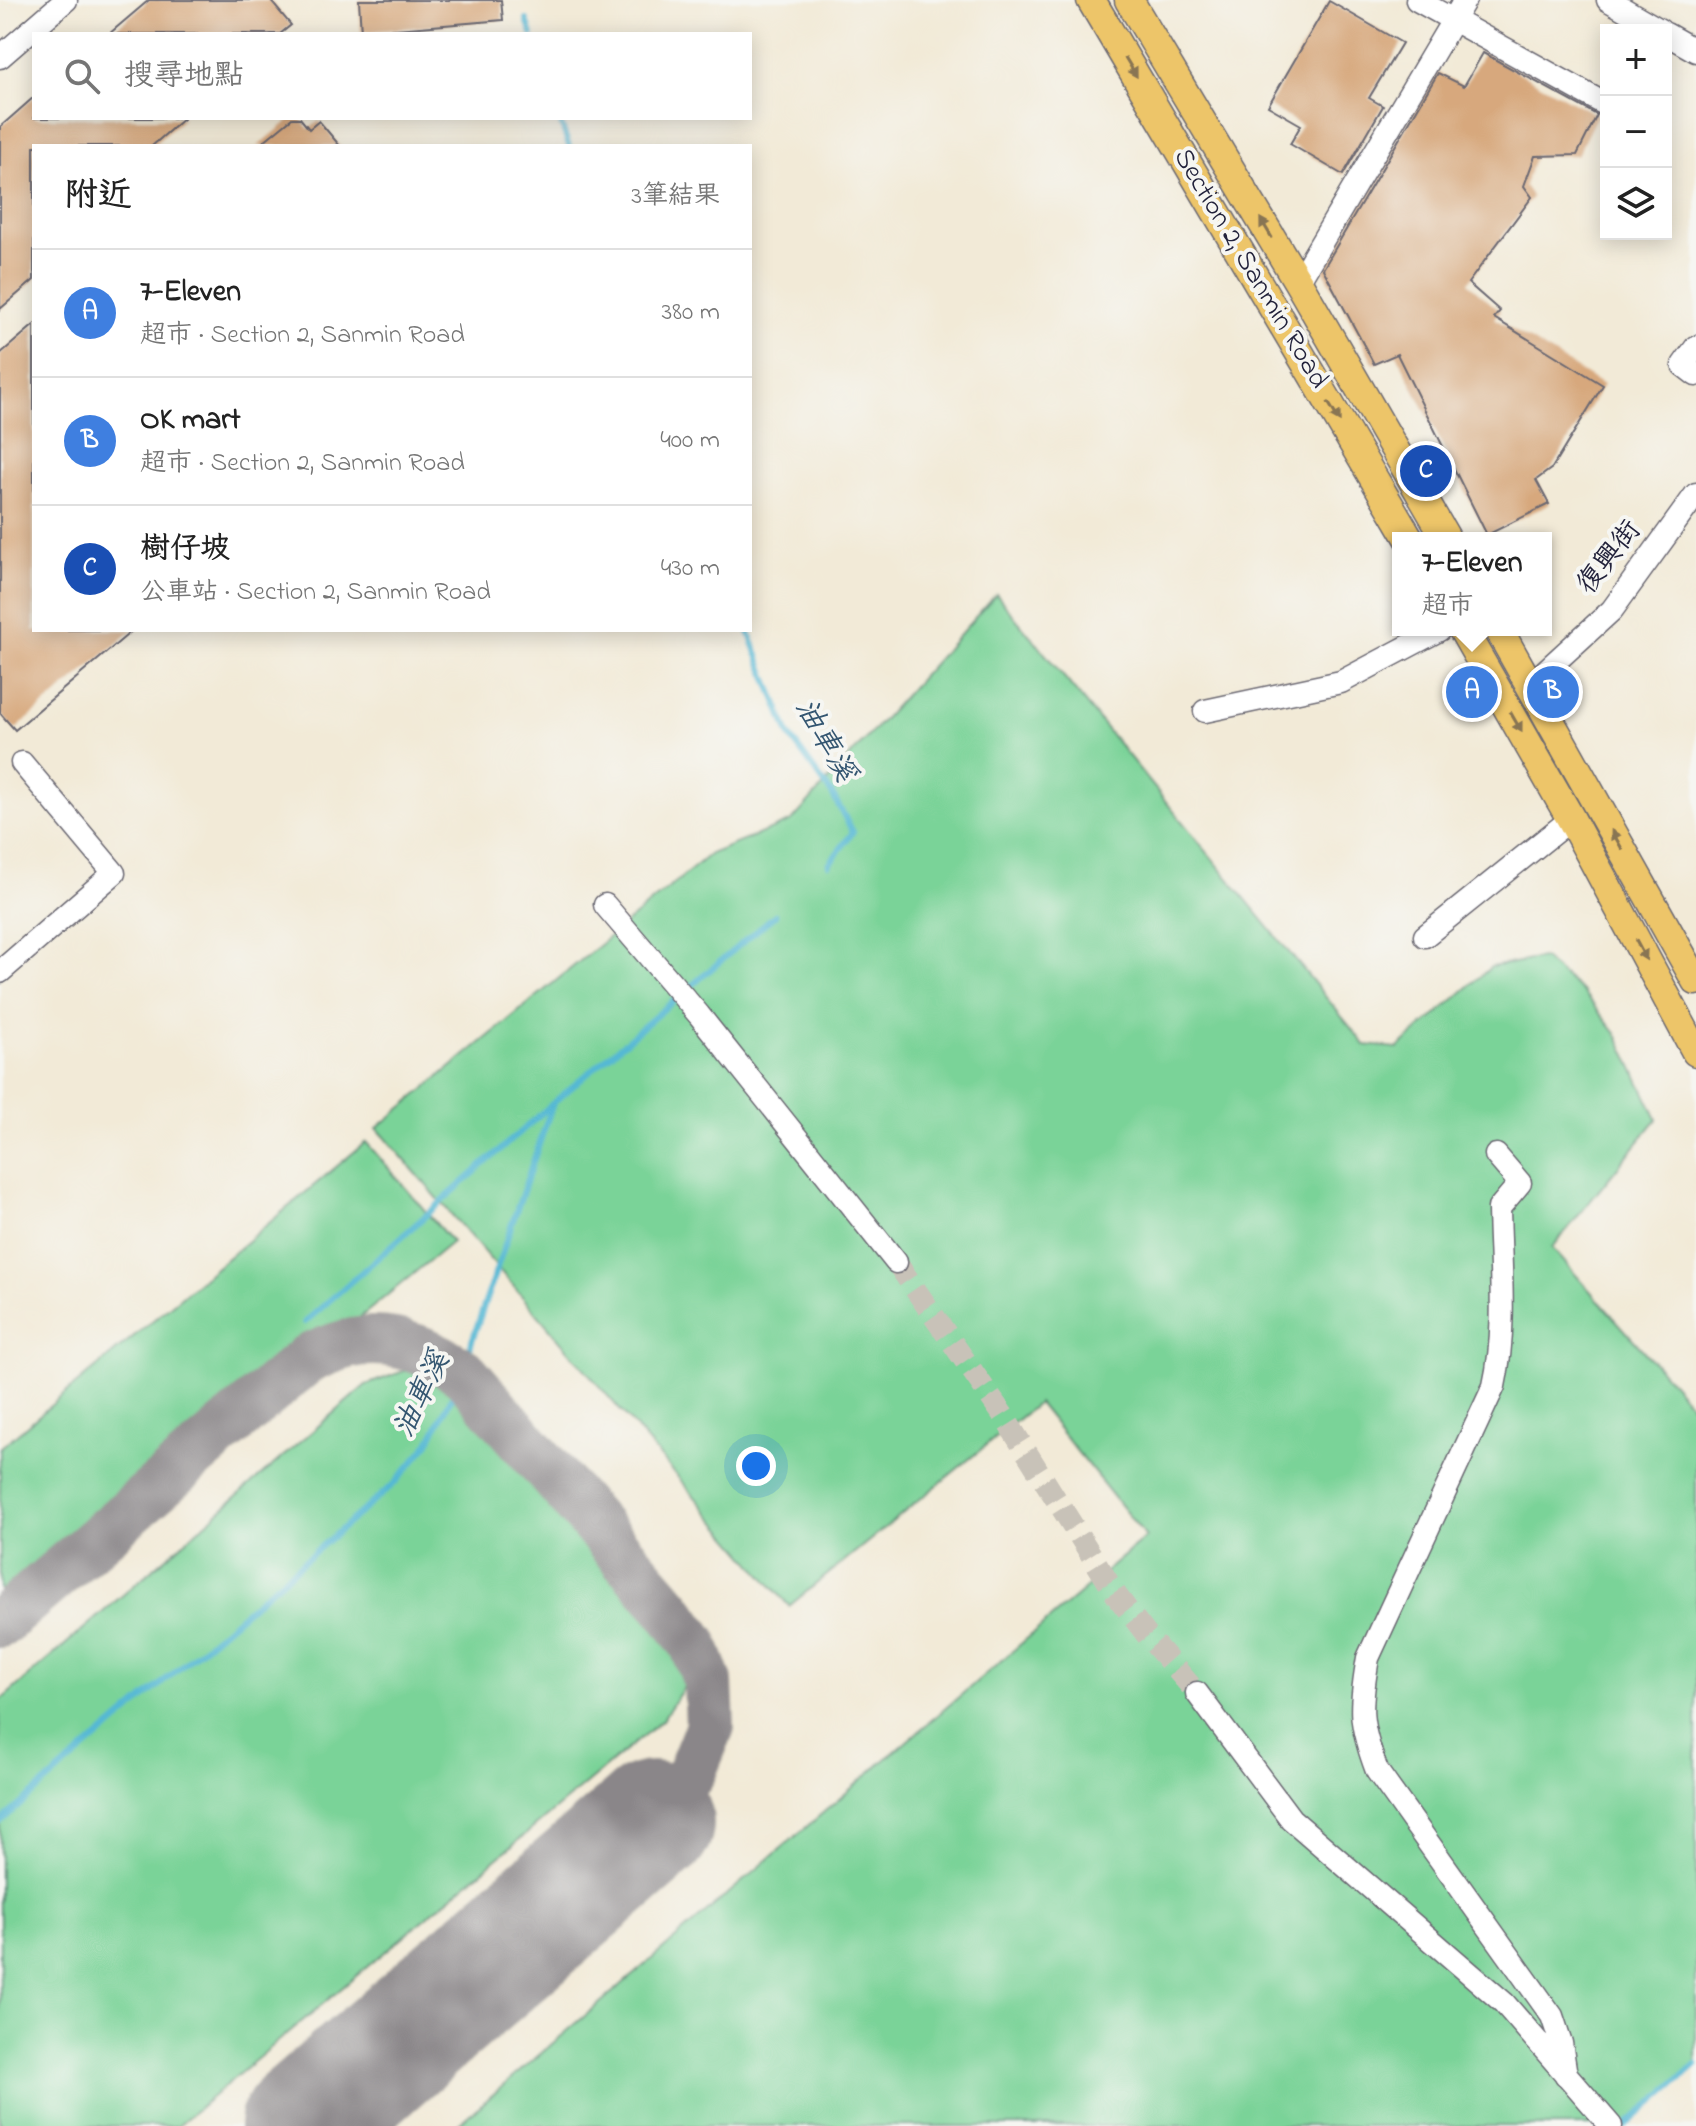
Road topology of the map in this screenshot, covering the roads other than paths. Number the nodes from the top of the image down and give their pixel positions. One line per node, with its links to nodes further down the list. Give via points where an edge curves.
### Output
1 (1091, 0): 17 (main road, Section 2, Sanmin Road, one-way to 17)
2 (1129, 0): 13 (main road, Section 2, Sanmin Road, one-way to 2)
3 (1417, 0): 7 (street)
4 (1465, 0): 7 (street)
5 (1608, 0): 8 (street)
6 (52, 3): 11 (street)
7 (1454, 22): 12 (street); 13 (street)
8 (1650, 24)
9 (1672, 37): 10 (street)
10 (1696, 51)
11 (0, 57)
12 (1600, 101)
13 (1298, 282): 18 (main road, Section 2, Sanmin Road)
14 (1696, 347): 15 (street, via 1683,365)
15 (1696, 375)
16 (1696, 494): 22 (street, 復興街, via 1612,610)
17 (1405, 532)
18 (1443, 532)
19 (1428, 636): 23 (street, via 1341,682)
20 (1466, 636): 25 (main road, one-way to 25)
21 (1502, 636): 22 (main road)
22 (1530, 685): 29 (main road, one-way to 22)
23 (1205, 711)
24 (22, 763): 28 (street, via 114,873)
25 (1571, 819): 27 (street); 30 (main road, one-way to 30)
26 (605, 905): 32 (street)
27 (1425, 936)
28 (0, 972)
29 (1696, 981)
30 (1696, 1052)
31 (1496, 1155): 34 (street, via 1520,1183 1499,1208 1501,1334 1494,1386 1368,1658 1361,1698 1363,1732 1377,1771 1552,2016)
32 (896, 1262)
33 (1197, 1693): 34 (street, via 1291,1819 1504,2003)
34 (1566, 2075): 35 (street)
35 (1608, 2122)

